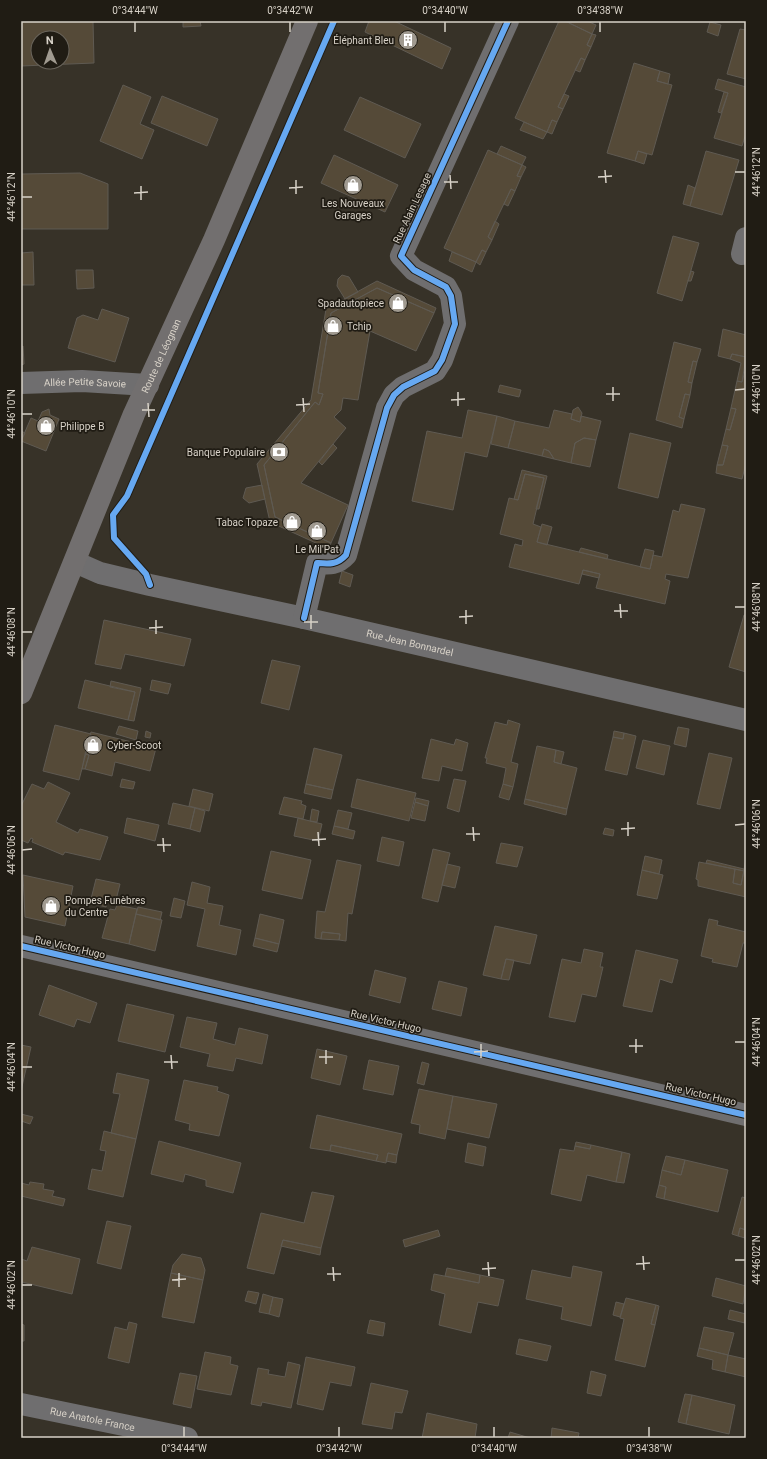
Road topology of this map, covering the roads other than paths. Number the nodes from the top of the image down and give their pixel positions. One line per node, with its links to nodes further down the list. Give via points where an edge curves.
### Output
1 (307, 21): 4 (main road, Route de Léognan, via 214,240)
2 (508, 21): 6 (street, Rue Alain Lesage, via 401,256 414,270 446,288 451,296 456,324 452,336 435,371 403,387 394,395 387,408 346,555 340,562 317,563)
3 (21, 383): 4 (street, Allée Petite Savoie, via 82,381)
4 (148, 385): 5 (main road, Route de Léognan)
5 (74, 562): 6 (street, Rue Jean Bonnardel, via 100,572 150,585); 7 (main road, Route de Léognan)
6 (304, 618): 8 (street, Rue Jean Bonnardel)
7 (21, 693)
8 (746, 720)
9 (21, 946): 10 (street, Rue Victor Hugo)
10 (746, 1115)
11 (21, 1404): 12 (street, Rue Anatole France)
12 (187, 1438)

